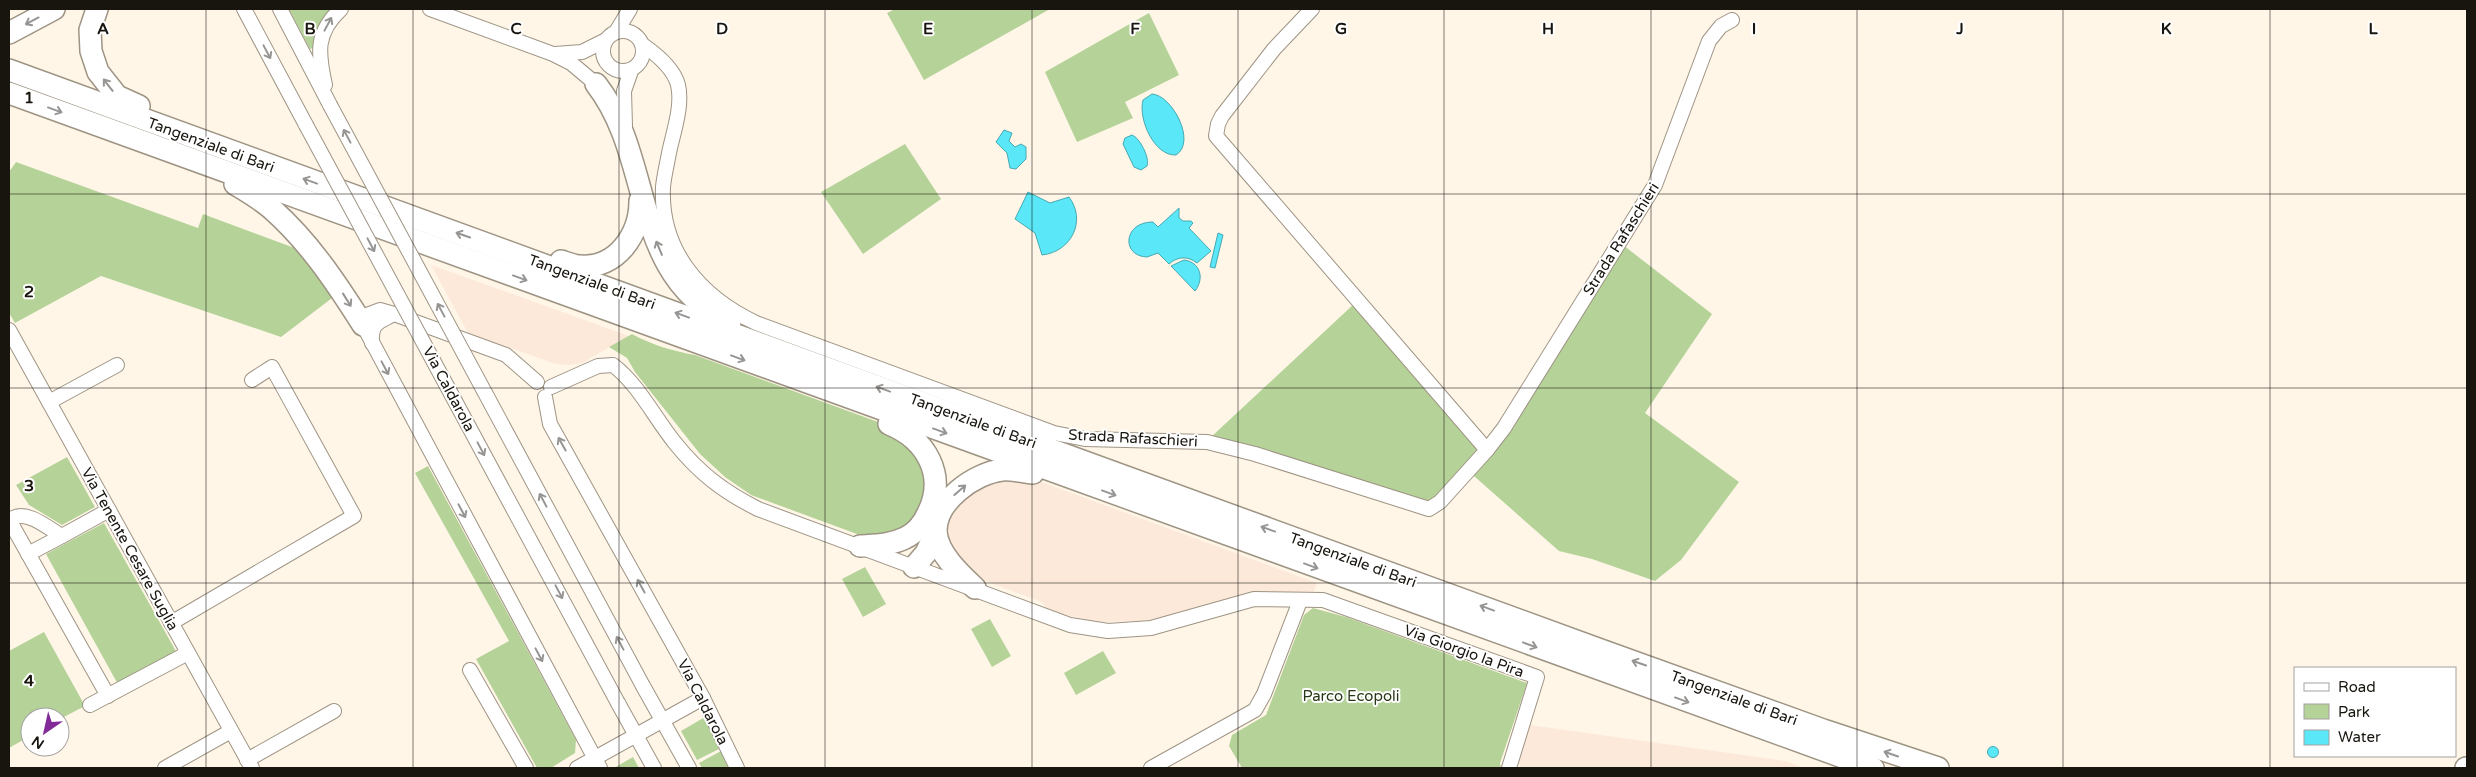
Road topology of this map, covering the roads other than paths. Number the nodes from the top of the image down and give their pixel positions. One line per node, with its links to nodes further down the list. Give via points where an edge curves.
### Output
1 (54, 9): 11 (highway, one-way to 11)
2 (97, 9): 24 (highway, one-way to 2, via 117,96 98,72 91,51 90,30)
3 (244, 9): 55 (street, Via Caldarola, one-way to 55, bridge)
4 (280, 9): 22 (street, Via Caldarola)
5 (341, 9): 22 (street, one-way to 5, via 319,54 330,19)
6 (430, 9): 9 (street)
7 (631, 9): 12 (street); 13 (street)
8 (1312, 9): 36 (street, via 1262,63 1218,124 1216,136)
9 (452, 14): 15 (street)
10 (1732, 20): 36 (street, Strada Rafaschieri, via 1721,26 1709,42 1666,162 1645,204)
11 (9, 33)
12 (634, 34): 13 (street, via 629,31); 14 (street)
13 (611, 36): 15 (street, via 582,52); 16 (street, via 603,50)
14 (643, 45): 17 (street, via 644,52); 19 (street)
15 (553, 54): 20 (street, via 571,63)
16 (605, 61): 17 (street, via 614,70); 20 (street)
17 (630, 69): 19 (street, via 656,66); 20 (street, via 607,76); 23 (street, via 624,91)
18 (9, 70): 24 (highway, Tangenziale di Bari)
19 (671, 73): 36 (street, Strada Rafaschieri, via 678,84 678,95 663,186 669,233 689,271 710,295 728,310 756,323 1070,437 1207,442 1424,508 1435,507)
20 (596, 84): 23 (highway, via 613,108)
21 (9, 93): 25 (highway, Tangenziale di Bari, one-way to 25)
22 (330, 105): 53 (street, Via Caldarola, one-way to 22, bridge)
23 (626, 139): 26 (highway)
24 (210, 144): 27 (highway, Tangenziale di Bari, one-way to 24)
25 (210, 167): 30 (highway, one-way to 30, via 272,210 309,248 336,281); 32 (highway, Tangenziale di Bari, one-way to 32)
26 (640, 191): 27 (highway, via 640,210 631,240 614,256 599,263 581,266 510,243); 32 (highway, one-way to 26, via 756,333 711,312 688,292 665,262 649,225)
27 (492, 245): 32 (highway, Tangenziale di Bari, one-way to 27)
28 (394, 314): 30 (street, via 374,324); 30 (street, via 380,310 367,315); 34 (street, via 506,354 537,382 546,381)
29 (9, 330): 35 (street, Via Tenente Cesare Suglia)
30 (368, 334): 57 (street, one-way to 57)
31 (117, 365): 35 (street)
32 (800, 370): 37 (highway, Tangenziale di Bari, one-way to 37); 39 (highway, via 849,408 902,429 915,438 932,464 935,483); 67 (highway, Tangenziale di Bari, one-way to 32)
33 (252, 380): 46 (street, via 272,367 354,516)
34 (548, 392): 41 (street, via 598,366 613,365 625,375 675,443 712,482 758,509); 50 (street, Via Caldarola, one-way to 34, via 550,424)
35 (48, 402): 38 (street, Via Tenente Cesare Suglia)
36 (1487, 450)
37 (1063, 476): 39 (highway, one-way to 37, via 961,487 982,475 1003,470); 66 (highway, Tangenziale di Bari, one-way to 66)
38 (109, 510): 40 (street); 46 (street, Via Tenente Cesare Suglia)
39 (927, 531): 41 (highway, via 887,544); 43 (highway, via 911,549); 44 (highway)
40 (62, 536): 42 (street); 42 (street, via 30,517 18,515 12,524)
41 (860, 546): 43 (street)
42 (28, 554): 49 (street)
43 (914, 567): 44 (street)
44 (975, 588): 45 (street, via 1070,625 1108,631 1151,628 1254,600)
45 (1300, 602): 64 (street, via 1259,707); 65 (street, Via Giorgio la Pira, via 1323,600 1537,678)
46 (170, 622): 47 (street, Via Tenente Cesare Suglia)
47 (188, 653): 49 (street); 54 (street, Via Tenente Cesare Suglia)
48 (470, 670): 59 (street)
49 (108, 696): 51 (street)
50 (703, 698): 53 (street); 63 (street, Via Caldarola)
51 (90, 705)
52 (334, 711): 56 (street)
53 (663, 721): 55 (street); 62 (street, Via Caldarola)
54 (231, 731): 56 (street, Via Tenente Cesare Suglia); 58 (street)
55 (635, 735): 57 (street); 61 (street, Via Caldarola)
56 (249, 764)
57 (597, 764): 60 (street)
58 (165, 768)
59 (526, 768)
60 (577, 768)
61 (654, 768)
62 (689, 768)
63 (737, 768)
64 (1151, 768)
65 (1509, 768)
66 (1873, 768)
67 (1938, 768)

